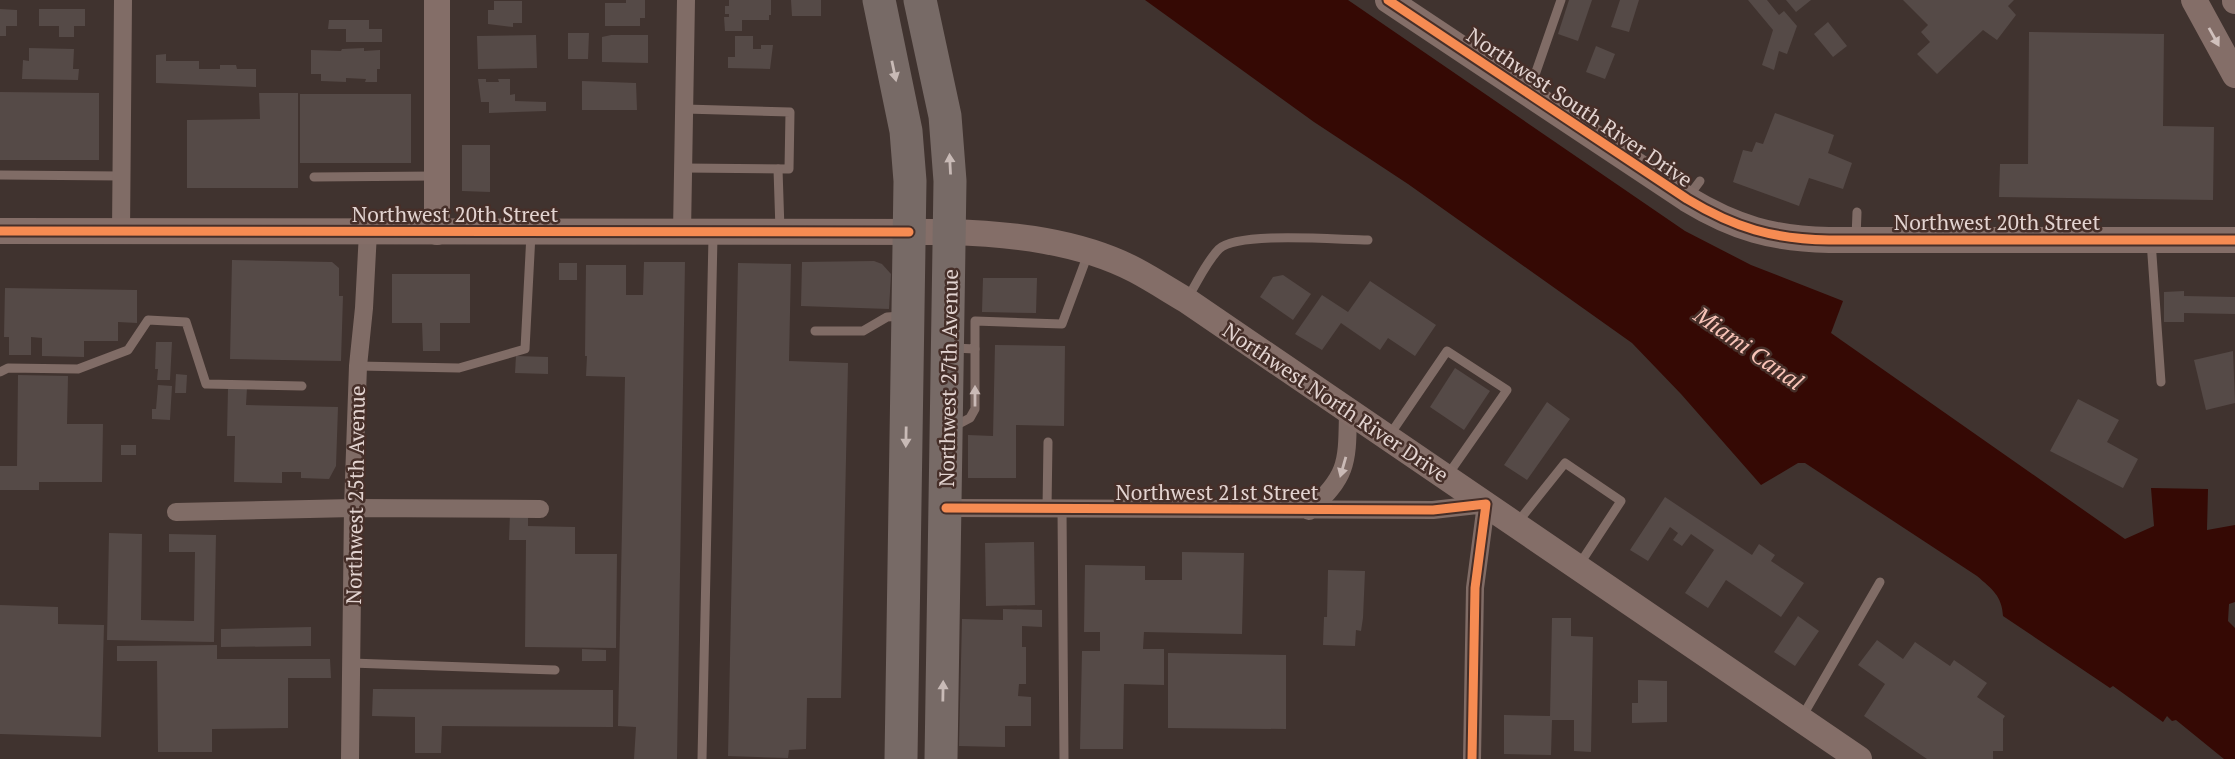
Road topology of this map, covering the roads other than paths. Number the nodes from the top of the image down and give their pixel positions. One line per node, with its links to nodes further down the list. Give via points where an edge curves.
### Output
1 (123, 0): 15 (street)
2 (437, 0): 16 (main road)
3 (686, 0): 11 (street)
4 (880, 0): 27 (highway, Northwest 27th Avenue, one-way to 27, via 906,131)
5 (920, 0): 28 (highway, Northwest 27th Avenue, one-way to 5, via 948,139)
6 (1388, 0): 10 (main road, Northwest South River Drive)
7 (1561, 0): 10 (lane)
8 (2194, 0): 9 (main road, one-way to 9)
9 (2235, 75)
10 (1528, 94): 29 (main road, Northwest South River Drive, via 1694,190 1725,220)
11 (685, 109): 12 (street); 13 (lane, via 790,112 789,169)
12 (684, 168): 13 (lane); 24 (street)
13 (778, 169): 26 (lane)
14 (0, 175): 15 (lane)
15 (122, 176): 20 (street)
16 (437, 176): 17 (lane); 22 (main road)
17 (314, 177)
18 (1857, 212): 31 (lane)
19 (0, 231): 20 (main road, Northwest 20th Street)
20 (121, 232): 21 (main road, Northwest 20th Street)
21 (368, 232): 22 (main road, Northwest 20th Street); 40 (street, Northwest 25th Avenue)
22 (437, 232): 23 (main road, Northwest 20th Street)
23 (531, 232): 24 (main road, Northwest 20th Street); 40 (lane, via 524,349 459,368)
24 (682, 232): 25 (main road, Northwest 20th Street)
25 (713, 232): 26 (main road, Northwest 20th Street); 63 (lane)
26 (780, 232): 27 (main road, Northwest 20th Street)
27 (909, 232): 28 (main road, Northwest 20th Street); 37 (highway, Northwest 27th Avenue)
28 (950, 232): 34 (main road, Northwest 20th Street); 39 (highway, Northwest 27th Avenue)
29 (1759, 233): 31 (main road, Northwest 20th Street, via 1793,239)
30 (1368, 240): 36 (lane, via 1256,238 1233,242 1220,248)
31 (1856, 240): 32 (main road, Northwest 20th Street)
32 (2151, 240): 33 (main road, Northwest 20th Street); 42 (lane)
33 (2235, 240)
34 (1041, 241): 35 (main road, Northwest North River Drive)
35 (1089, 252): 36 (main road, Northwest North River Drive, via 1135,270); 39 (lane, via 1062,324 975,321)
36 (1186, 300): 44 (main road, Northwest North River Drive)
37 (908, 316): 38 (lane, via 887,317 863,331); 64 (highway, Northwest 27th Avenue, one-way to 64)
38 (815, 331)
39 (962, 348): 50 (highway, Northwest 27th Avenue, one-way to 39, via 948,430)
40 (358, 366): 49 (street, Northwest 25th Avenue)
41 (0, 372): 43 (lane, via 78,369 128,350 148,320 186,322 206,384)
42 (2161, 382)
43 (302, 386)
44 (1348, 411): 45 (main road, Northwest North River Drive); 53 (street, one-way to 53, via 1342,475)
45 (1388, 438): 47 (main road, Northwest North River Drive); 47 (lane, via 1447,351 1507,390)
46 (1048, 442): 51 (lane)
47 (1446, 477): 48 (main road, Northwest North River Drive)
48 (1486, 504): 53 (street, Northwest 21st Street, via 1433,510); 55 (main road, Northwest North River Drive); 67 (street, via 1475,588)
49 (353, 508): 52 (street); 54 (street); 58 (street, Northwest 25th Avenue)
50 (946, 508): 51 (street, Northwest 21st Street); 65 (highway, Northwest 27th Avenue, one-way to 50)
51 (1055, 508): 53 (street, Northwest 21st Street); 66 (lane)
52 (540, 509)
53 (1309, 511)
54 (176, 512)
55 (1516, 525): 56 (main road, Northwest North River Drive); 56 (lane, via 1565,463 1621,501)
56 (1578, 566): 60 (main road, Northwest North River Drive)
57 (1880, 582): 60 (lane)
58 (351, 663): 59 (lane); 62 (street, Northwest 25th Avenue)
59 (555, 670)
60 (1801, 719): 61 (main road, Northwest North River Drive)
61 (1842, 754)
62 (350, 759)
63 (702, 759)
64 (901, 759)
65 (942, 759)
66 (1065, 759)
67 (1472, 759)

